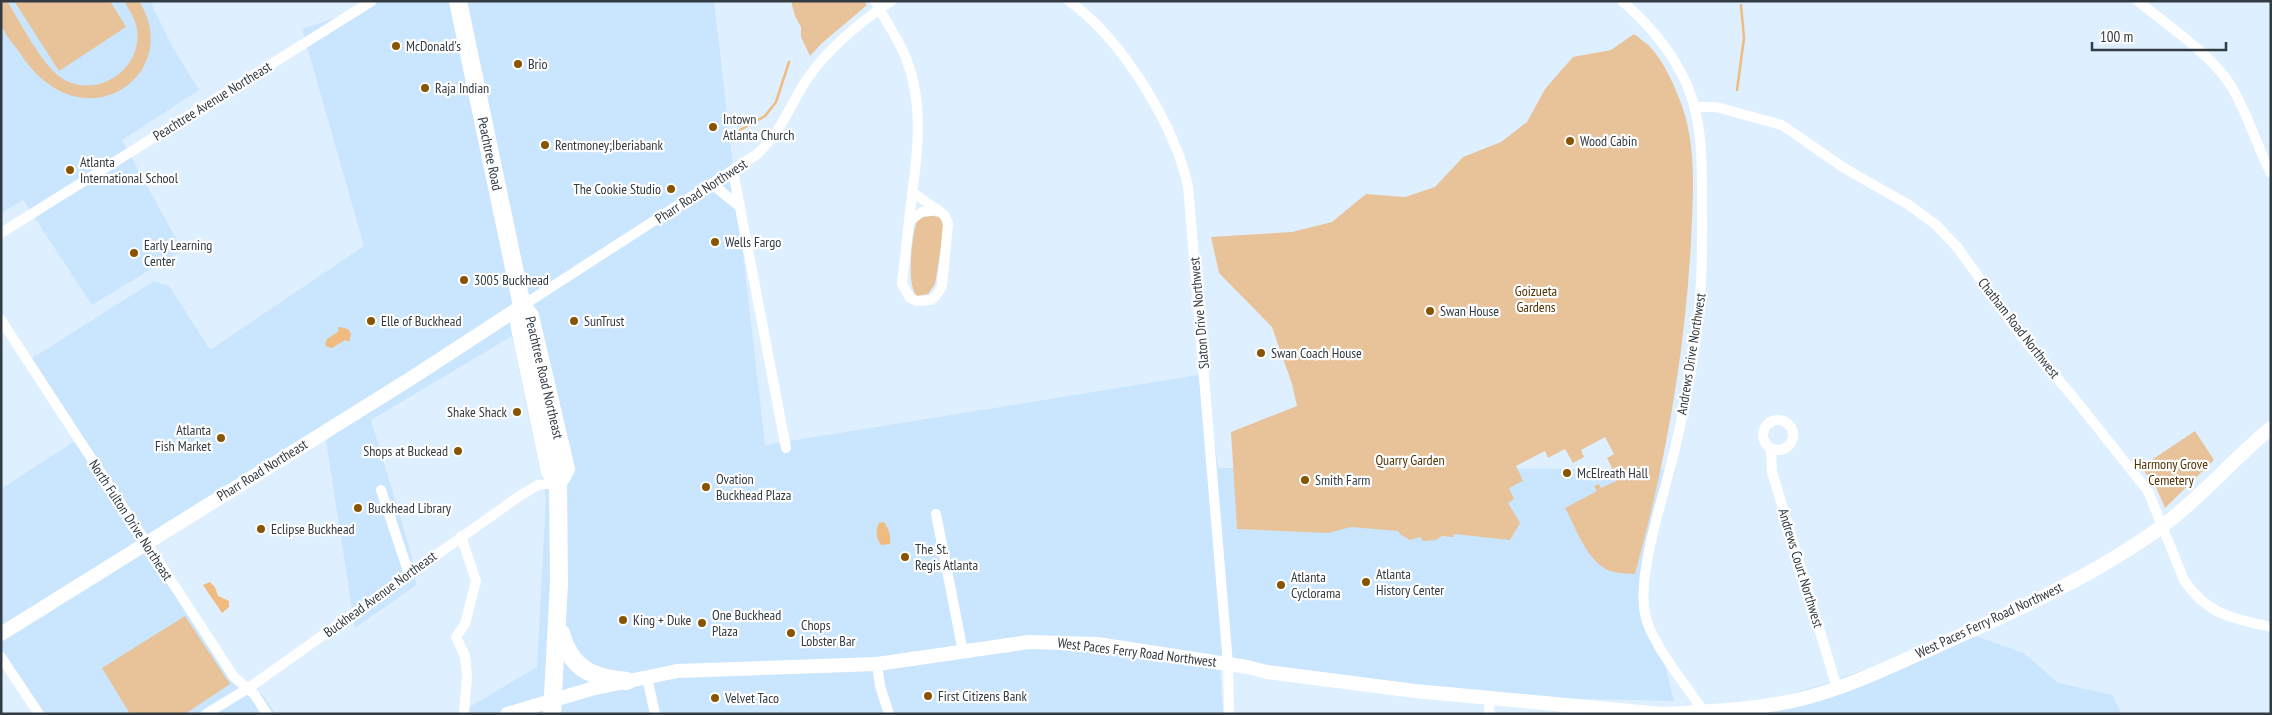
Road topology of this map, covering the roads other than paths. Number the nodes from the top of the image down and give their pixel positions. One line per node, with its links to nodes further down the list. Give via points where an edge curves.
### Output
1 (372, 1): 16 (street, Peachtree Avenue Northeast)
2 (458, 1): 17 (highway, Peachtree Road)
3 (891, 1): 7 (street, Pharr Road Northwest)
4 (1070, 1): 35 (street, Slaton Drive Northwest, via 1102,30 1133,71 1165,123 1183,165 1190,204)
5 (1622, 1): 8 (street, Andrews Drive Northwest, via 1652,29 1666,48 1687,86)
6 (2138, 1): 10 (street, via 2207,58 2230,84)
7 (877, 5): 9 (street, Pharr Road Northwest, via 824,57 805,83 779,130 756,155); 12 (street, via 905,58 916,96 918,133)
8 (1694, 107): 25 (street, Chatham Road Northwest, via 1716,107 1782,125 1936,225 1957,248 2022,337 2135,473 2148,491); 42 (street, Andrews Drive Northwest, via 1702,165 1699,312 1683,411 1648,557 1643,595 1651,632)
9 (733, 171): 11 (street, Pharr Road Northwest); 13 (street)
10 (2271, 173)
11 (712, 184): 13 (street); 17 (street, Pharr Road Northwest)
12 (912, 192): 14 (street); 15 (street)
13 (740, 206): 20 (street)
14 (938, 210): 15 (street, via 922,212); 15 (street, via 948,224 942,287 936,297 925,301 910,298 902,284)
15 (909, 221)
16 (1, 233)
17 (522, 306): 22 (highway, Peachtree Road Northeast, via 530,316 566,469); 27 (main road, Pharr Road Northeast)
18 (1, 320): 27 (street, North Fulton Drive Northeast)
19 (2271, 428): 25 (main road, West Paces Ferry Road Northwest)
20 (786, 448)
21 (1771, 448): 38 (street, Andrews Court Northwest, via 1772,472)
22 (558, 483): 26 (street, Buckhead Avenue Northeast, via 531,488); 29 (highway, Peachtree Road Northeast)
23 (381, 490): 28 (street)
24 (936, 514): 32 (street)
25 (2163, 525): 30 (street, Chatham Road Northwest, via 2184,580 2203,603 2227,616); 38 (main road, West Paces Ferry Road Northwest, via 2101,565 2014,610)
26 (461, 536): 28 (street, Buckhead Avenue Northeast); 46 (street, via 476,581 465,624 456,637 465,656)
27 (145, 543): 31 (main road, Pharr Road Northeast); 39 (street, North Fulton Drive Northeast, via 234,678)
28 (409, 574): 39 (street, Buckhead Avenue Northeast)
29 (558, 622): 37 (highway, via 567,651 578,665 604,678); 41 (highway, Peachtree Road Northeast)
30 (2271, 627)
31 (1, 634)
32 (963, 652): 34 (main road, West Paces Ferry Road Northwest); 35 (main road, West Paces Ferry Road Northwest, via 1029,642 1074,642)
33 (1, 656): 43 (street)
34 (877, 664): 36 (main road, West Paces Ferry Road Northwest, via 710,669); 50 (street)
35 (1228, 664): 40 (main road, West Paces Ferry Road Northwest, via 1343,683); 51 (street, Slaton Drive Northwest)
36 (647, 677): 37 (main road, West Paces Ferry Road Northwest); 49 (street)
37 (627, 681): 41 (main road, West Paces Ferry Road Northwest)
38 (1837, 688): 42 (main road, West Paces Ferry Road Northwest, via 1757,707)
39 (247, 689): 44 (street, Buckhead Avenue Northeast); 45 (street, North Fulton Drive Northeast)
40 (1490, 699): 52 (street); 53 (main road, West Paces Ferry Road Northwest)
41 (553, 707): 47 (main road, West Paces Ferry Road Northwest); 48 (highway)
42 (1703, 711): 53 (main road, West Paces Ferry Road Northwest)
43 (39, 714)
44 (206, 714)
45 (267, 714)
46 (464, 714)
47 (507, 714)
48 (540, 714)
49 (654, 714)
50 (889, 714)
51 (1229, 714)
52 (1489, 714)
53 (1662, 714)

